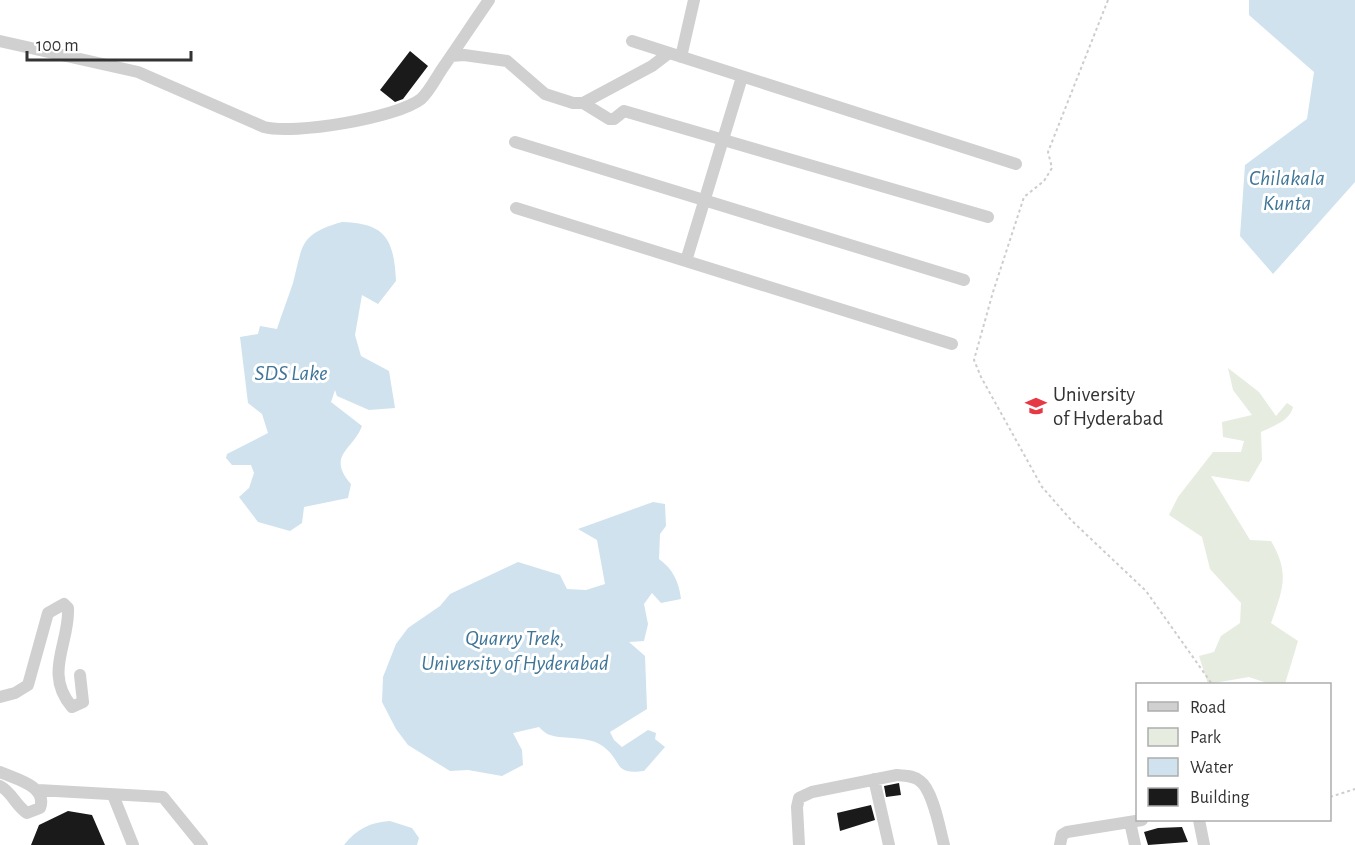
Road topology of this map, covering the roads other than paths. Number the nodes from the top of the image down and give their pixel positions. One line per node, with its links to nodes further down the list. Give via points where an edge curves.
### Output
1 (489, 0): 6 (street)
2 (694, 0): 5 (street)
3 (0, 40): 6 (street, via 138,72 278,131 367,119 403,108 421,99)
4 (632, 41): 5 (street)
5 (675, 55): 7 (street); 8 (street)
6 (451, 56): 8 (street, via 507,61 545,94)
7 (742, 76): 9 (street); 11 (street)
8 (583, 103): 9 (street, via 609,119 624,111)
9 (723, 140): 12 (street); 14 (street)
10 (515, 142): 12 (street)
11 (1016, 164)
12 (705, 200): 15 (street); 16 (street)
13 (516, 208): 15 (street)
14 (988, 217)
15 (686, 261): 17 (street)
16 (964, 280)
17 (952, 344)
18 (80, 675): 19 (street, via 82,702 72,707 63,697 58,659 69,617 64,604 48,614 28,685)
19 (0, 697)
20 (0, 772): 23 (street)
21 (874, 779): 29 (street, via 799,798); 30 (street); 31 (street, via 903,776 921,781 930,796)
22 (0, 786): 23 (street, via 27,813 40,808 42,797)
23 (38, 790): 24 (street)
24 (113, 795): 27 (street); 28 (street, via 163,797)
25 (1136, 820): 32 (street, via 1066,831); 33 (street)
26 (1199, 821): 34 (street)
27 (133, 845)
28 (202, 845)
29 (799, 845)
30 (889, 845)
31 (944, 845)
32 (1060, 845)
33 (1135, 845)
34 (1204, 845)

